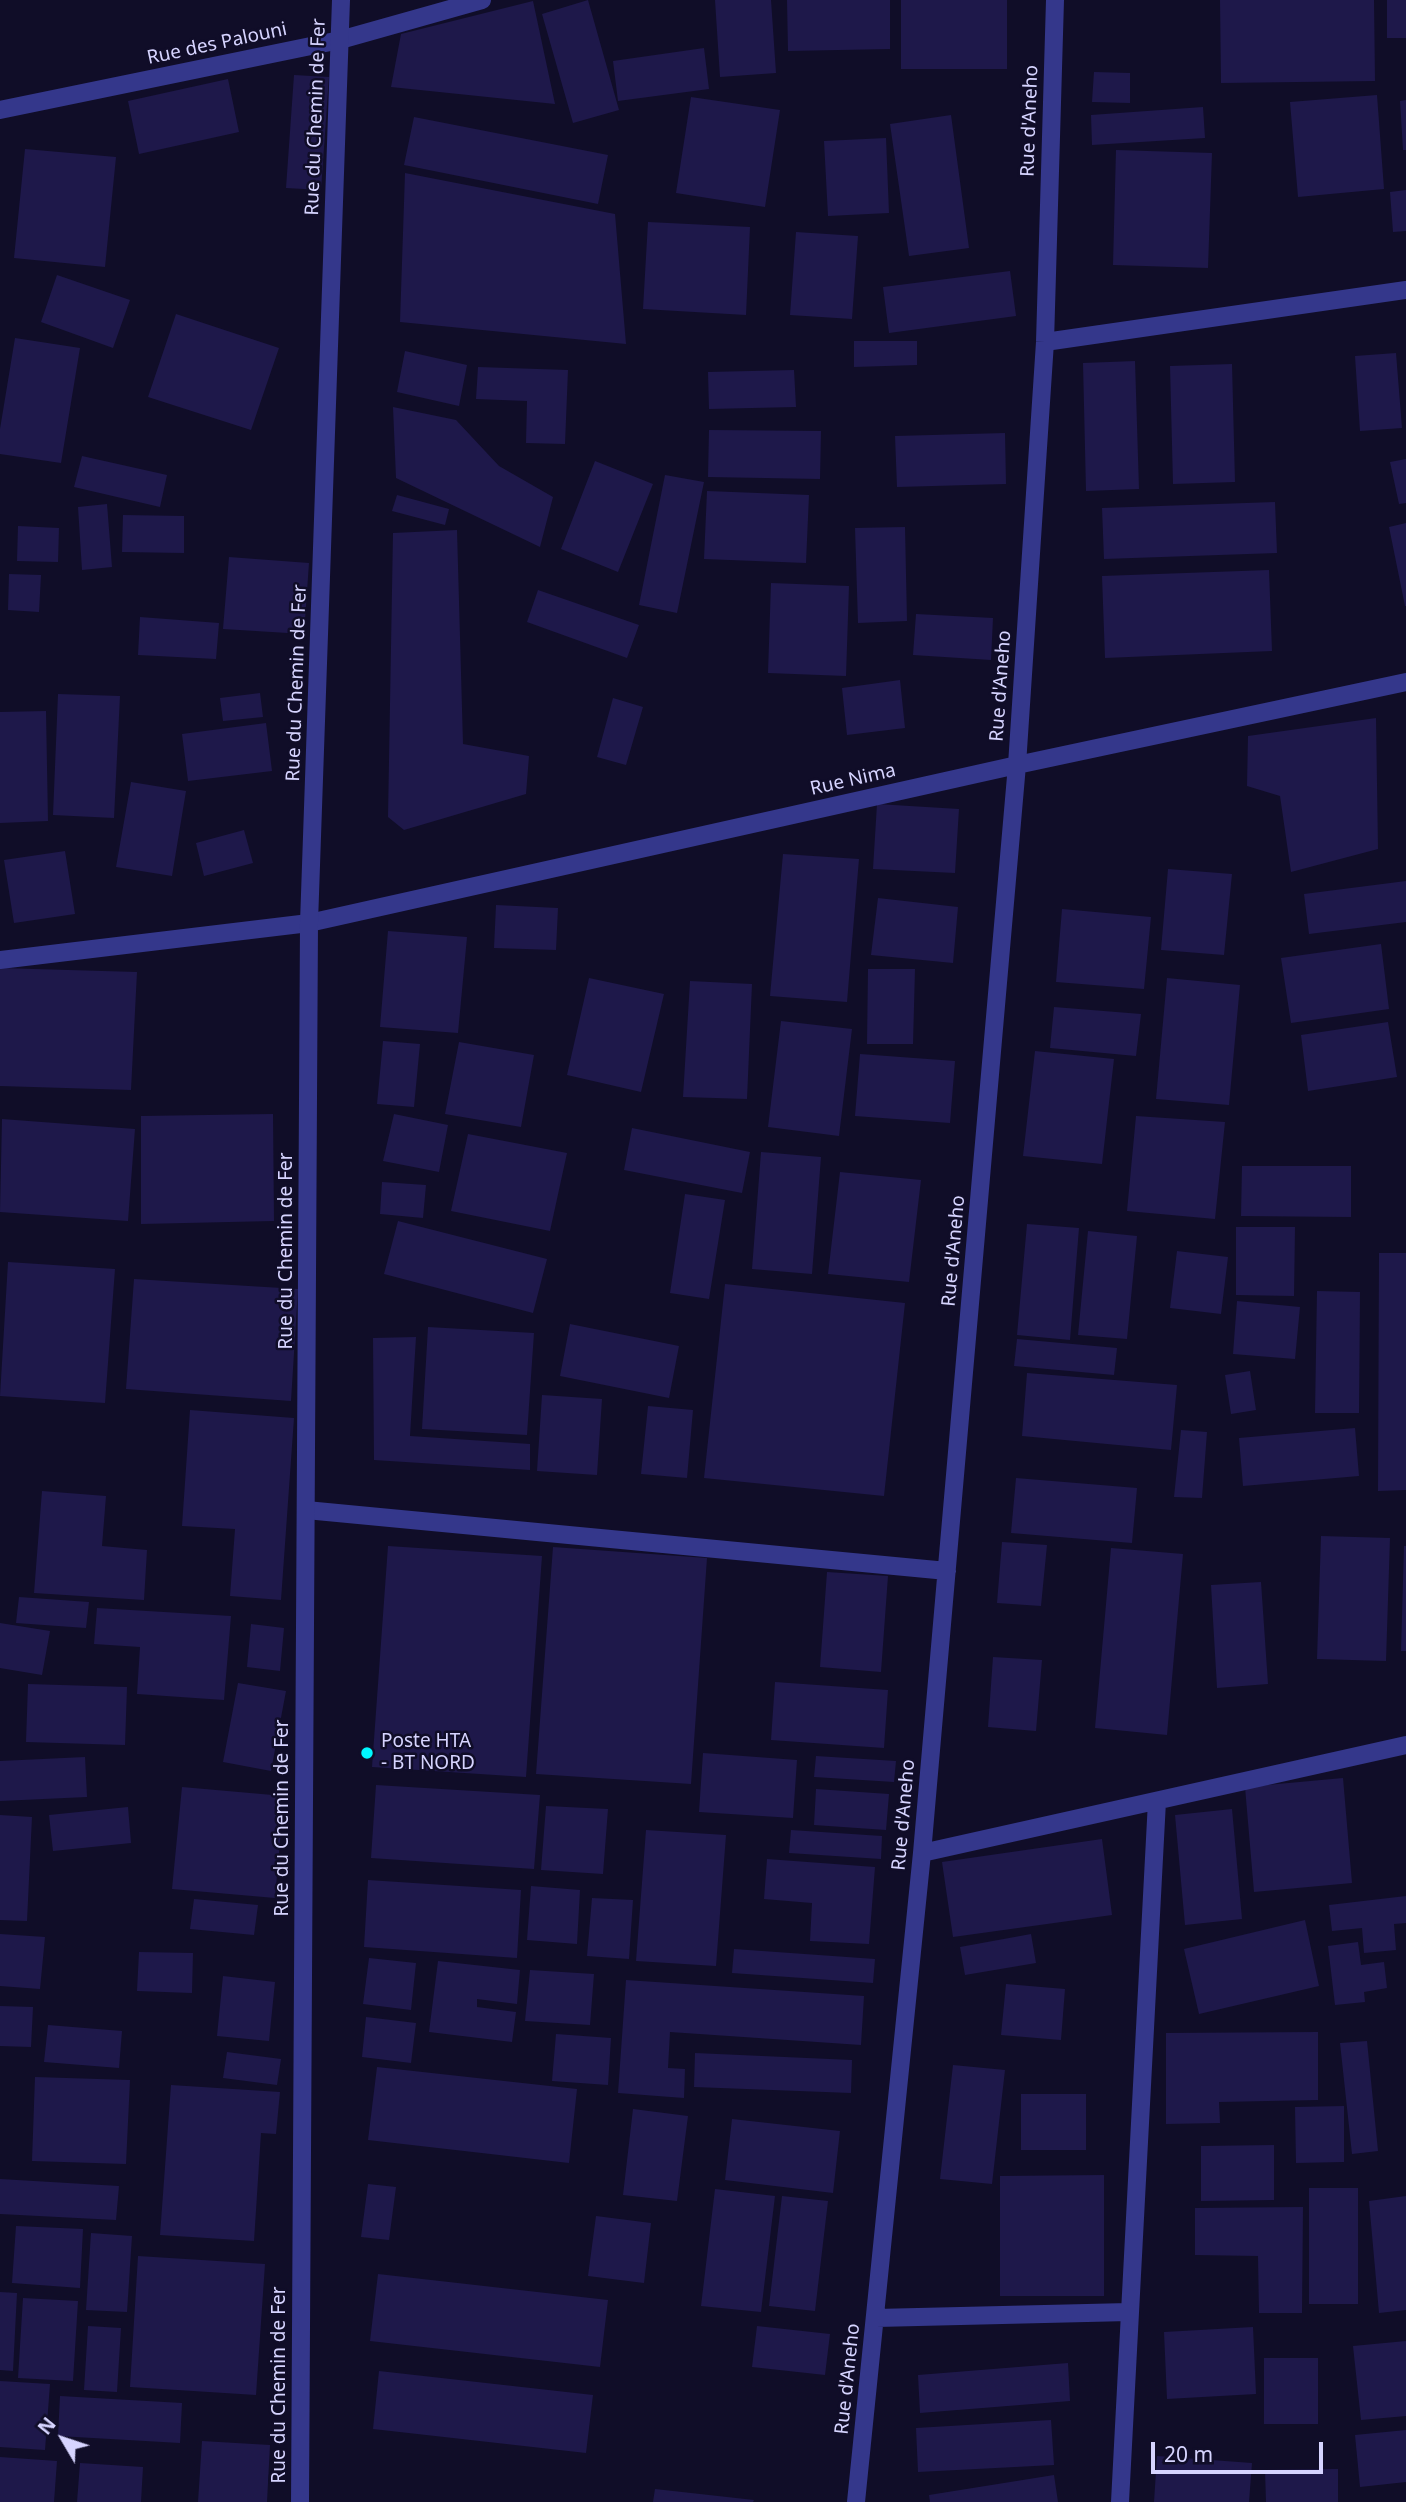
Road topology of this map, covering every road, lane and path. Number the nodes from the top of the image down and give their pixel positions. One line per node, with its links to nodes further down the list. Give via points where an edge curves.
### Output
1 (341, 0): 4 (street, Rue du Chemin de Fer)
2 (481, 0): 4 (street, Rue des Palouni)
3 (1055, 0): 7 (street, Rue d'Aneho)
4 (340, 40): 5 (street, Rue des Palouni); 10 (street, Rue du Chemin de Fer)
5 (0, 110)
6 (1406, 290): 7 (street)
7 (1045, 342): 9 (street, Rue d'Aneho)
8 (1406, 682): 9 (street, Rue Nima)
9 (1017, 765): 10 (street, Rue Nima); 13 (street, Rue d'Aneho)
10 (309, 923): 11 (street, Rue Nima); 12 (street, Rue du Chemin de Fer)
11 (0, 960)
12 (306, 1510): 13 (street); 19 (street, Rue du Chemin de Fer)
13 (947, 1571): 16 (street, Rue d'Aneho)
14 (1406, 1745): 15 (street)
15 (1157, 1801): 16 (street); 17 (street)
16 (922, 1853): 18 (street, Rue d'Aneho)
17 (1129, 2312): 18 (street); 21 (street)
18 (876, 2318): 20 (street, Rue d'Aneho)
19 (300, 2502)
20 (856, 2502)
21 (1119, 2502)

